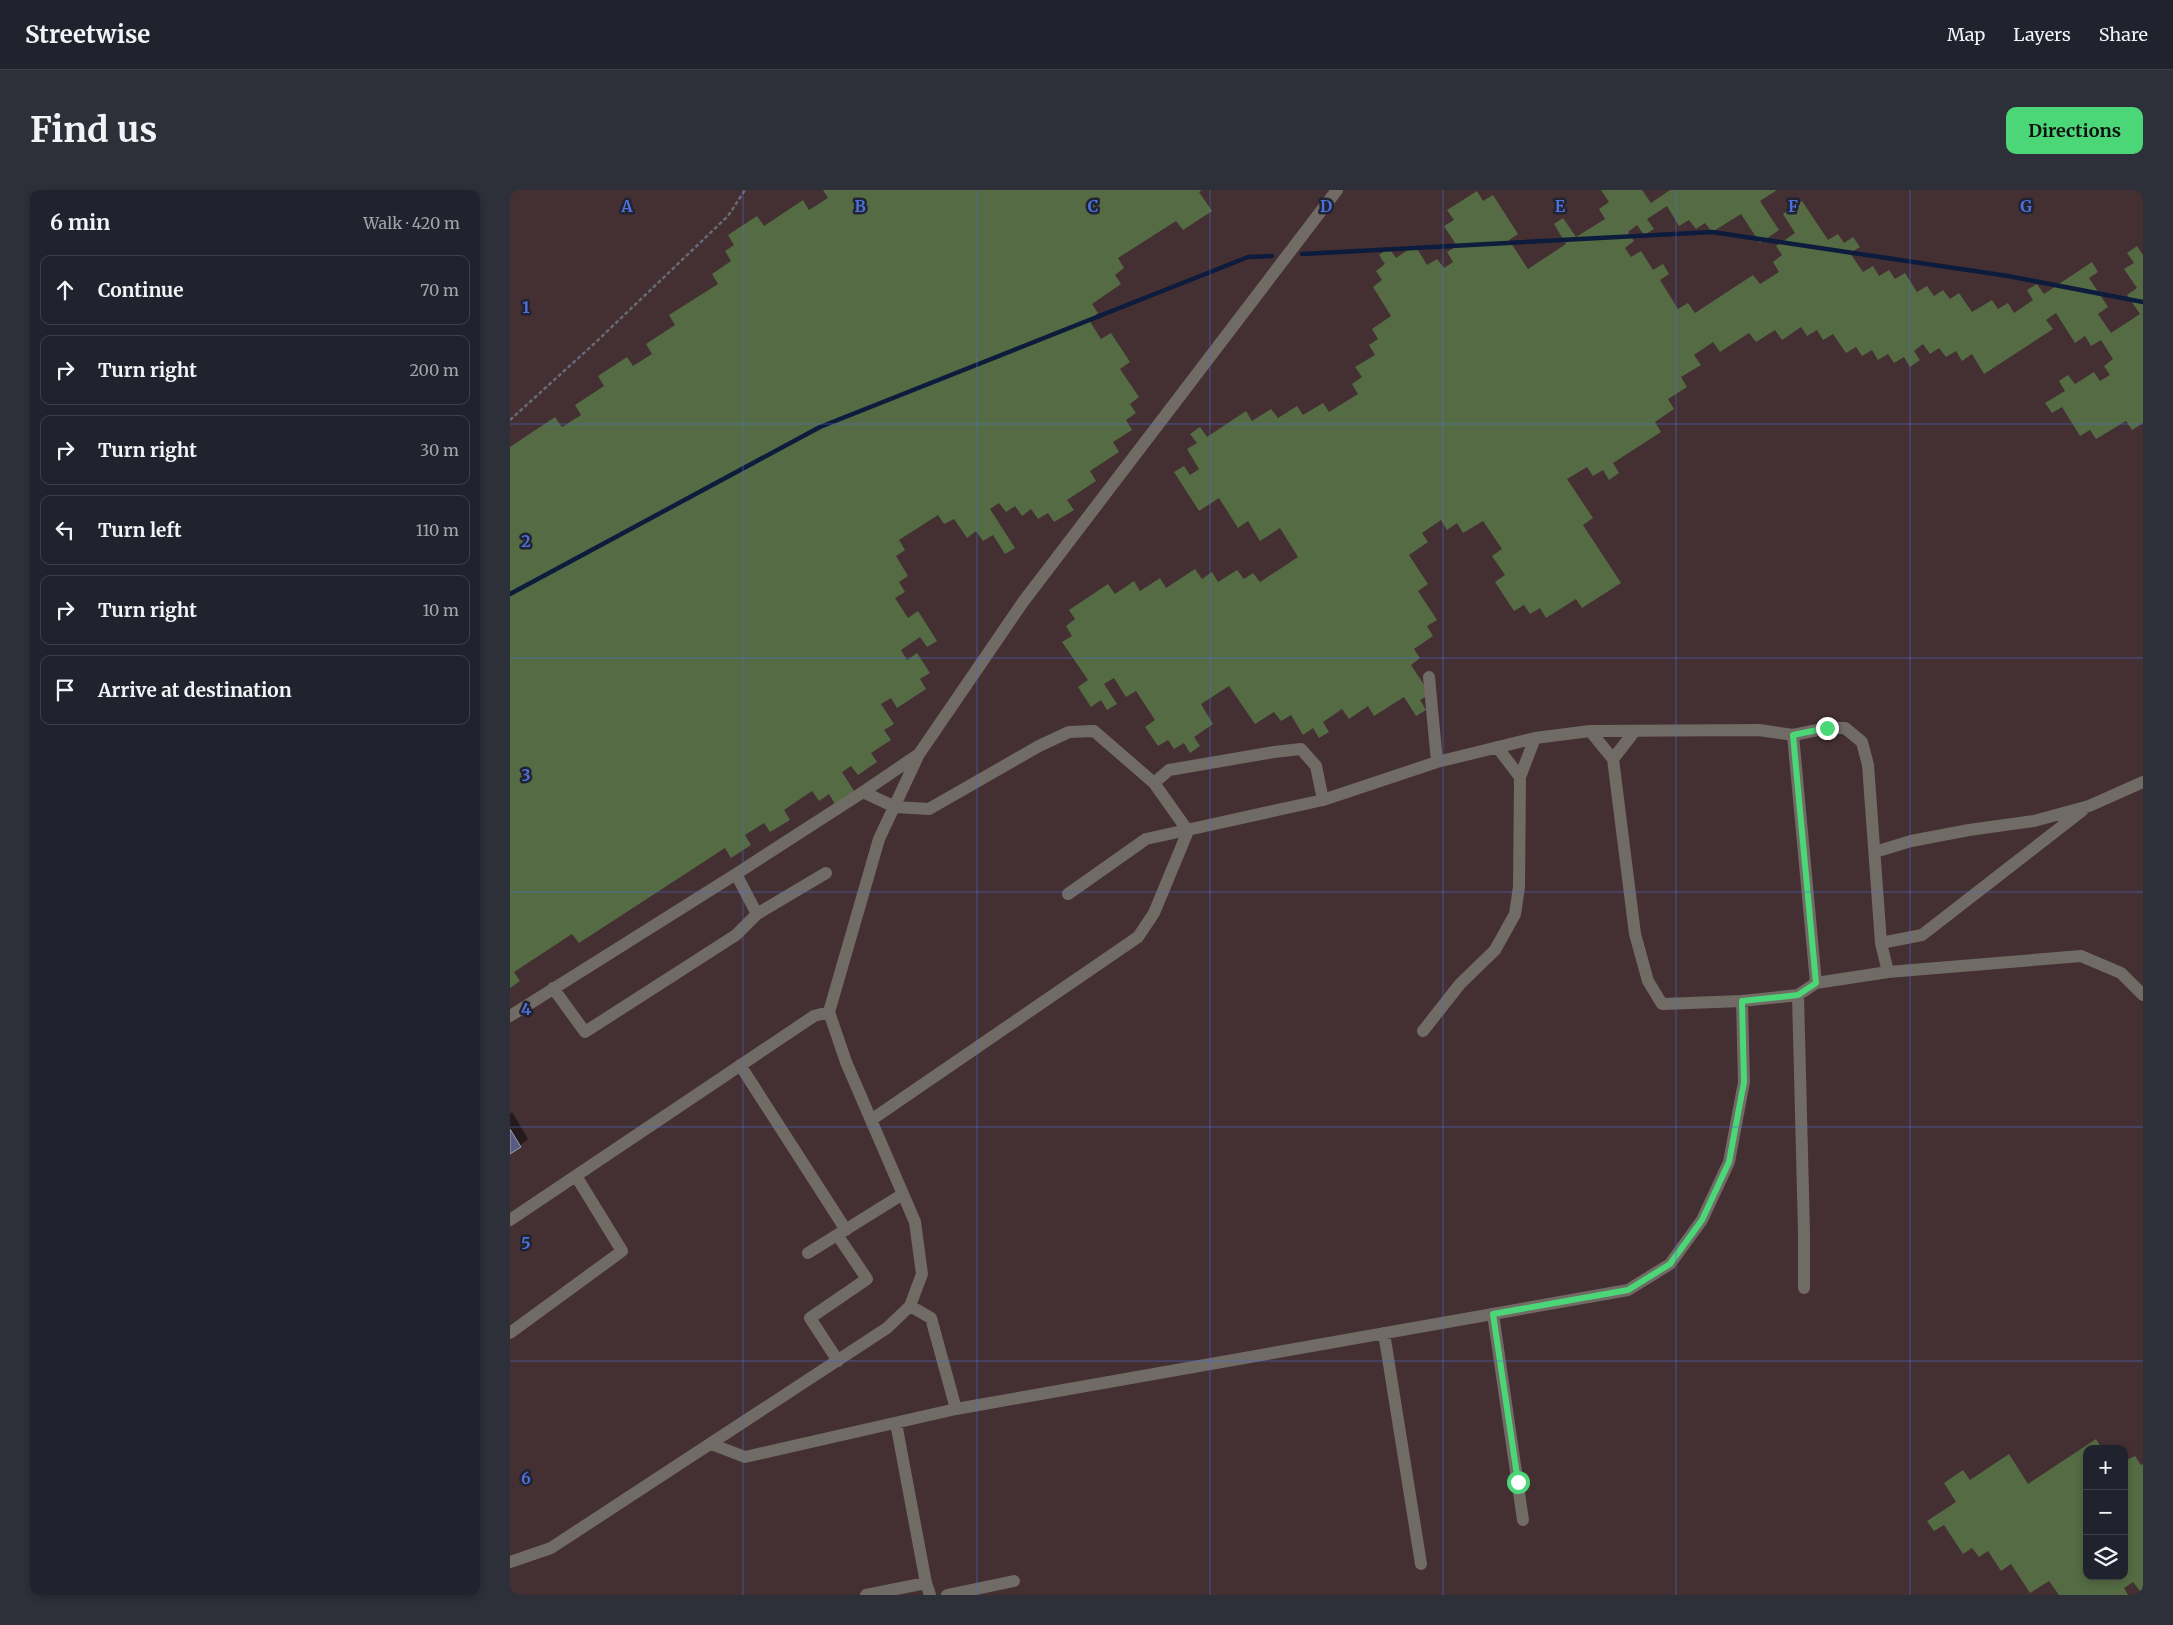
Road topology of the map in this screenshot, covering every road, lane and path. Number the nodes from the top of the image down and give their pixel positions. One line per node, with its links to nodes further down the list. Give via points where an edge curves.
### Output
1 (745, 190): 3 (path, via 728,216)
2 (1337, 190): 10 (lane, via 1023,602)
3 (510, 420)
4 (1429, 677): 12 (lane)
5 (1590, 731): 6 (lane); 8 (lane); 11 (lane)
6 (1634, 732): 7 (lane, via 1759,730); 11 (lane)
7 (1793, 735): 21 (lane, via 1844,728 1862,742 1868,765); 28 (lane)
8 (1535, 738): 9 (lane); 13 (lane)
9 (1497, 747): 12 (lane); 13 (lane)
10 (919, 754): 16 (lane); 19 (lane)
11 (1613, 759): 32 (lane, via 1635,934 1648,981 1662,1004)
12 (1437, 762): 17 (lane)
13 (1520, 777): 35 (lane, via 1519,887 1515,914 1495,950 1460,984)
14 (2143, 782): 18 (lane)
15 (1154, 783): 17 (lane, via 1169,770 1301,749 1316,766); 19 (lane, via 1094,732 1069,732 929,809); 20 (lane)
16 (863, 792): 19 (lane); 23 (lane)
17 (1323, 800): 20 (lane)
18 (2089, 806): 21 (lane, via 2034,821 1911,841); 26 (lane, via 1922,936)
19 (895, 807): 33 (lane, via 879,840)
20 (1188, 831): 24 (lane, via 1146,839); 37 (lane, via 1154,913 1138,937)
21 (1875, 852): 26 (lane)
22 (826, 873): 25 (lane)
23 (736, 874): 25 (lane); 29 (lane)
24 (1068, 894)
25 (758, 914): 29 (lane, via 736,935 585,1032)
26 (1881, 943): 27 (lane)
27 (1888, 972): 28 (lane); 31 (lane, via 2082,956 2121,973)
28 (1816, 983): 30 (lane)
29 (553, 988): 34 (lane)
30 (1798, 995): 32 (lane); 43 (lane)
31 (2143, 995)
32 (1742, 1001): 45 (lane, via 1744,1082 1729,1162 1702,1220 1670,1264 1628,1290)
33 (829, 1012): 36 (lane, via 814,1016); 37 (lane)
34 (510, 1016)
35 (1423, 1031)
36 (740, 1065): 38 (lane); 41 (lane)
37 (871, 1120): 39 (lane)
38 (576, 1176): 40 (lane); 46 (lane, via 622,1251)
39 (903, 1194): 41 (lane); 44 (lane, via 915,1222 922,1274)
40 (510, 1220)
41 (842, 1233): 42 (lane); 48 (lane, via 867,1279 810,1318)
42 (808, 1253)
43 (1804, 1288)
44 (910, 1306): 48 (lane, via 887,1328); 49 (lane, via 931,1318)
45 (1493, 1314): 47 (lane); 52 (lane)
46 (510, 1333)
47 (1384, 1333): 49 (lane); 54 (lane)
48 (838, 1360): 51 (lane)
49 (956, 1409): 50 (lane)
50 (896, 1423): 51 (lane, via 745,1457); 56 (lane)
51 (710, 1444): 53 (lane, via 551,1548)
52 (1523, 1520)
53 (510, 1561)
54 (1421, 1564)
55 (1014, 1581): 58 (lane)
56 (928, 1589): 57 (lane)
57 (866, 1595)
58 (947, 1595)

